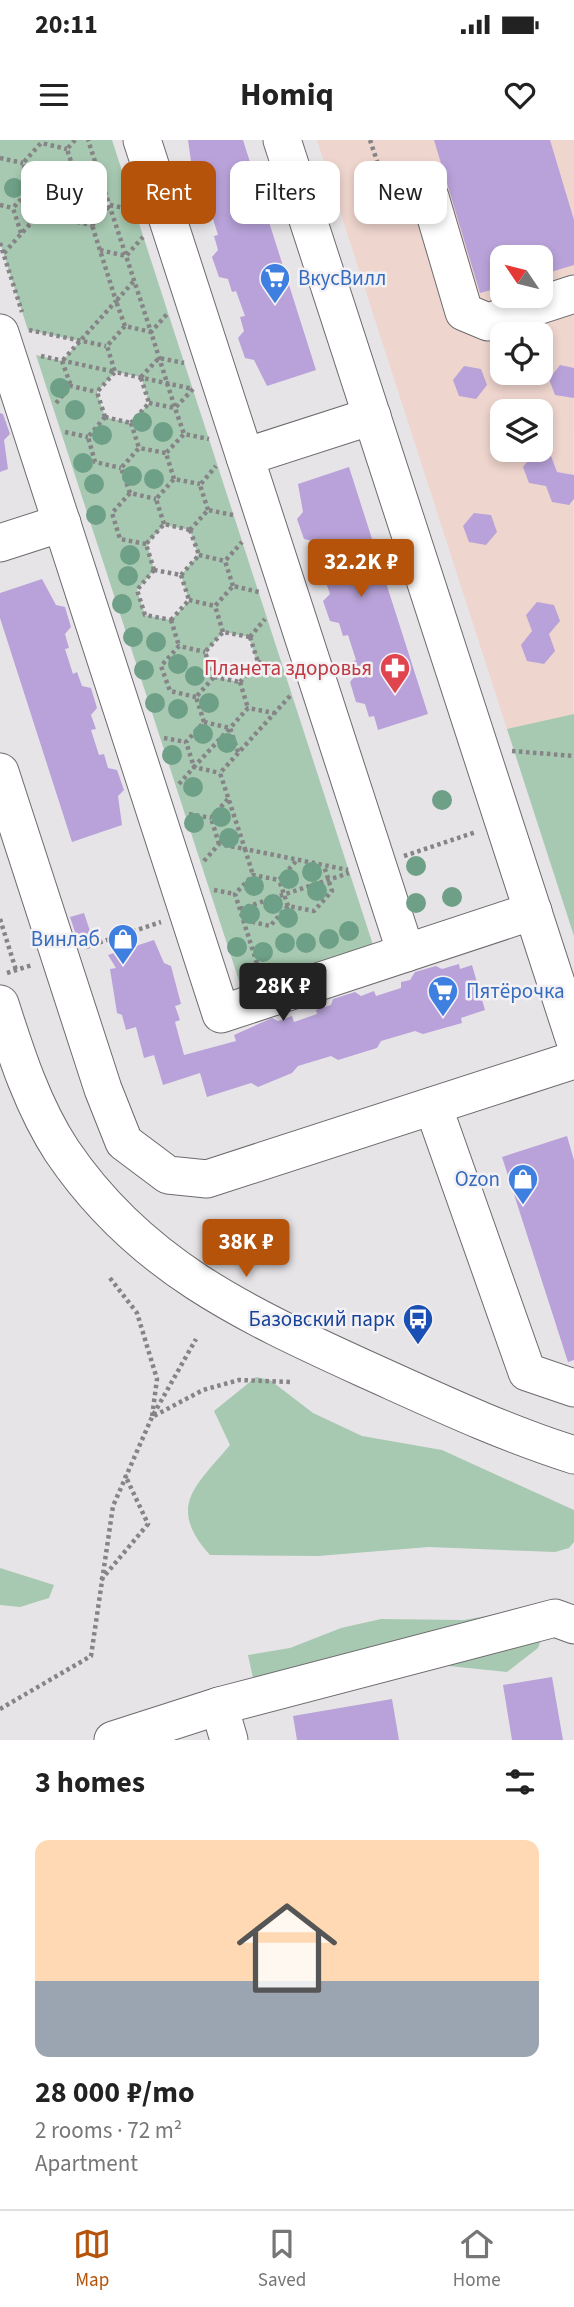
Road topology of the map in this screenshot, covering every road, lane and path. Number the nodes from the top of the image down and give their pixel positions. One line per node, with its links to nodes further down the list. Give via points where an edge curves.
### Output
1 (75, 140): 7 (path)
2 (88, 140): 11 (path)
3 (142, 140): 60 (street)
4 (282, 140): 51 (street)
5 (370, 140): 12 (path)
6 (40, 141): 7 (path); 9 (path)
7 (67, 149): 10 (path)
8 (0, 158): 13 (path)
9 (25, 161)
10 (71, 161)
11 (95, 161)
12 (377, 161)
13 (21, 163)
14 (107, 196): 17 (path)
15 (21, 199): 18 (path)
16 (0, 205): 18 (path)
17 (110, 205): 19 (path); 23 (path); 29 (path)
18 (13, 208): 24 (path)
19 (121, 208)
20 (30, 224): 24 (path)
21 (88, 224): 23 (path)
22 (438, 224): 31 (street, via 464,312 488,322)
23 (92, 225): 27 (path)
24 (22, 234): 28 (path)
25 (144, 236): 29 (path)
26 (0, 243): 28 (path)
27 (100, 250): 29 (path); 32 (path)
28 (3, 254): 37 (path, via 28,330)
29 (126, 256): 30 (path)
30 (134, 281): 32 (path); 35 (path)
31 (574, 294)
32 (116, 301): 34 (path); 37 (path)
33 (168, 312): 35 (path)
34 (125, 326): 35 (path); 38 (path)
35 (151, 332): 40 (path)
36 (0, 333): 68 (street)
37 (80, 341): 38 (path); 41 (path)
38 (107, 346): 43 (path)
39 (36, 355): 41 (path)
40 (159, 358): 42 (path); 44 (path); 45 (path)
41 (62, 361): 43 (path); 46 (path)
42 (184, 363)
43 (115, 372): 44 (path); 47 (path)
44 (141, 377): 45 (path); 48 (path)
45 (167, 383): 50 (path); 50 (path, via 193,388)
46 (71, 386): 47 (path); 49 (path)
47 (97, 391): 52 (path)
48 (149, 403): 50 (path); 53 (path)
49 (53, 406)
50 (175, 408): 55 (path)
51 (372, 416): 60 (street); 121 (street)
52 (105, 417): 53 (path); 56 (path)
53 (131, 423): 58 (path)
54 (61, 432): 56 (path)
55 (184, 434): 57 (path); 59 (path)
56 (88, 437): 61 (path, via 95,462)
57 (209, 439)
58 (139, 448): 59 (path); 61 (path)
59 (166, 453): 62 (path)
60 (231, 461): 63 (path); 124 (street)
61 (121, 468): 64 (path)
62 (174, 479): 63 (path); 65 (path)
63 (200, 485): 66 (path)
64 (130, 493): 65 (path); 73 (path, via 112,513 116,526 120,538)
65 (156, 499): 69 (path)
66 (208, 510): 67 (path); 70 (path)
67 (234, 516)
68 (62, 523): 72 (street); 120 (street)
69 (164, 524): 70 (path); 73 (path)
70 (190, 530): 74 (path)
71 (242, 541): 75 (path)
72 (0, 543)
73 (146, 544): 76 (path)
74 (199, 555): 75 (path); 77 (path)
75 (225, 561): 78 (path)
76 (154, 570): 77 (path); 83 (path, via 137,590 145,615)
77 (181, 575): 80 (path)
78 (233, 586): 79 (path); 81 (path)
79 (259, 592)
80 (189, 600): 81 (path); 83 (path)
81 (215, 606): 84 (path)
82 (267, 617): 85 (path)
83 (171, 620): 86 (path)
84 (223, 632): 85 (path); 87 (path)
85 (250, 637): 88 (path)
86 (179, 646): 87 (path); 93 (path, via 162,666 170,691)
87 (205, 652): 90 (path)
88 (258, 662): 89 (path); 91 (path)
89 (283, 668)
90 (214, 677): 91 (path); 93 (path)
91 (240, 682): 94 (path)
92 (292, 694): 95 (path)
93 (196, 697): 96 (path)
94 (248, 708): 95 (path); 97 (path)
95 (274, 713): 101 (path)
96 (204, 722): 97 (path); 99 (path)
97 (230, 728): 101 (path); 103 (path)
98 (160, 737): 99 (path)
99 (186, 742): 103 (path)
100 (515, 750): 102 (path)
101 (239, 753): 105 (path)
102 (574, 756)
103 (194, 767): 105 (path); 106 (path)
104 (0, 772): 125 (street)
105 (220, 773): 107 (path)
106 (176, 787)
107 (229, 799): 109 (path); 111 (path)
108 (185, 813): 109 (path)
109 (211, 818): 110 (path)
110 (219, 844): 111 (path); 113 (path)
111 (245, 849): 112 (path); 115 (path)
112 (297, 860): 114 (path); 116 (path)
113 (201, 864)
114 (324, 866): 117 (path, via 348,870); 119 (path, via 332,891 314,911)
115 (253, 875): 116 (path); 118 (path)
116 (279, 880): 119 (path)
117 (354, 885)
118 (235, 894): 120 (path, via 209,889); 123 (path)
119 (288, 906): 123 (path, via 270,926)
120 (201, 907): 124 (street, via 221,1014); 125 (path)
121 (533, 911): 124 (street); 130 (street)
122 (0, 919): 126 (path)
123 (244, 920): 128 (path)
124 (406, 953)
125 (60, 955): 126 (path); 132 (street, via 124,1142 168,1175 207,1179)
126 (16, 970): 127 (path)
127 (0, 975)
128 (262, 981)
129 (0, 1004): 138 (street, via 20,1068 62,1150 118,1219 175,1269 250,1316 459,1412)
130 (574, 1038)
131 (574, 1060): 132 (street)
132 (433, 1105): 136 (street, via 527,1372)
133 (110, 1279): 137 (path, via 136,1313 158,1379)
134 (196, 1339): 137 (path)
135 (290, 1382): 137 (path, via 239,1380 203,1390)
136 (574, 1388)
137 (152, 1417): 139 (path)
138 (574, 1455)
139 (125, 1474): 140 (path, via 113,1506); 140 (path, via 148,1524)
140 (101, 1581): 143 (path, via 91,1656)
141 (574, 1625): 142 (street, via 555,1618)
142 (219, 1706): 144 (street); 145 (street)
143 (0, 1709)
144 (113, 1740)
145 (229, 1740)

